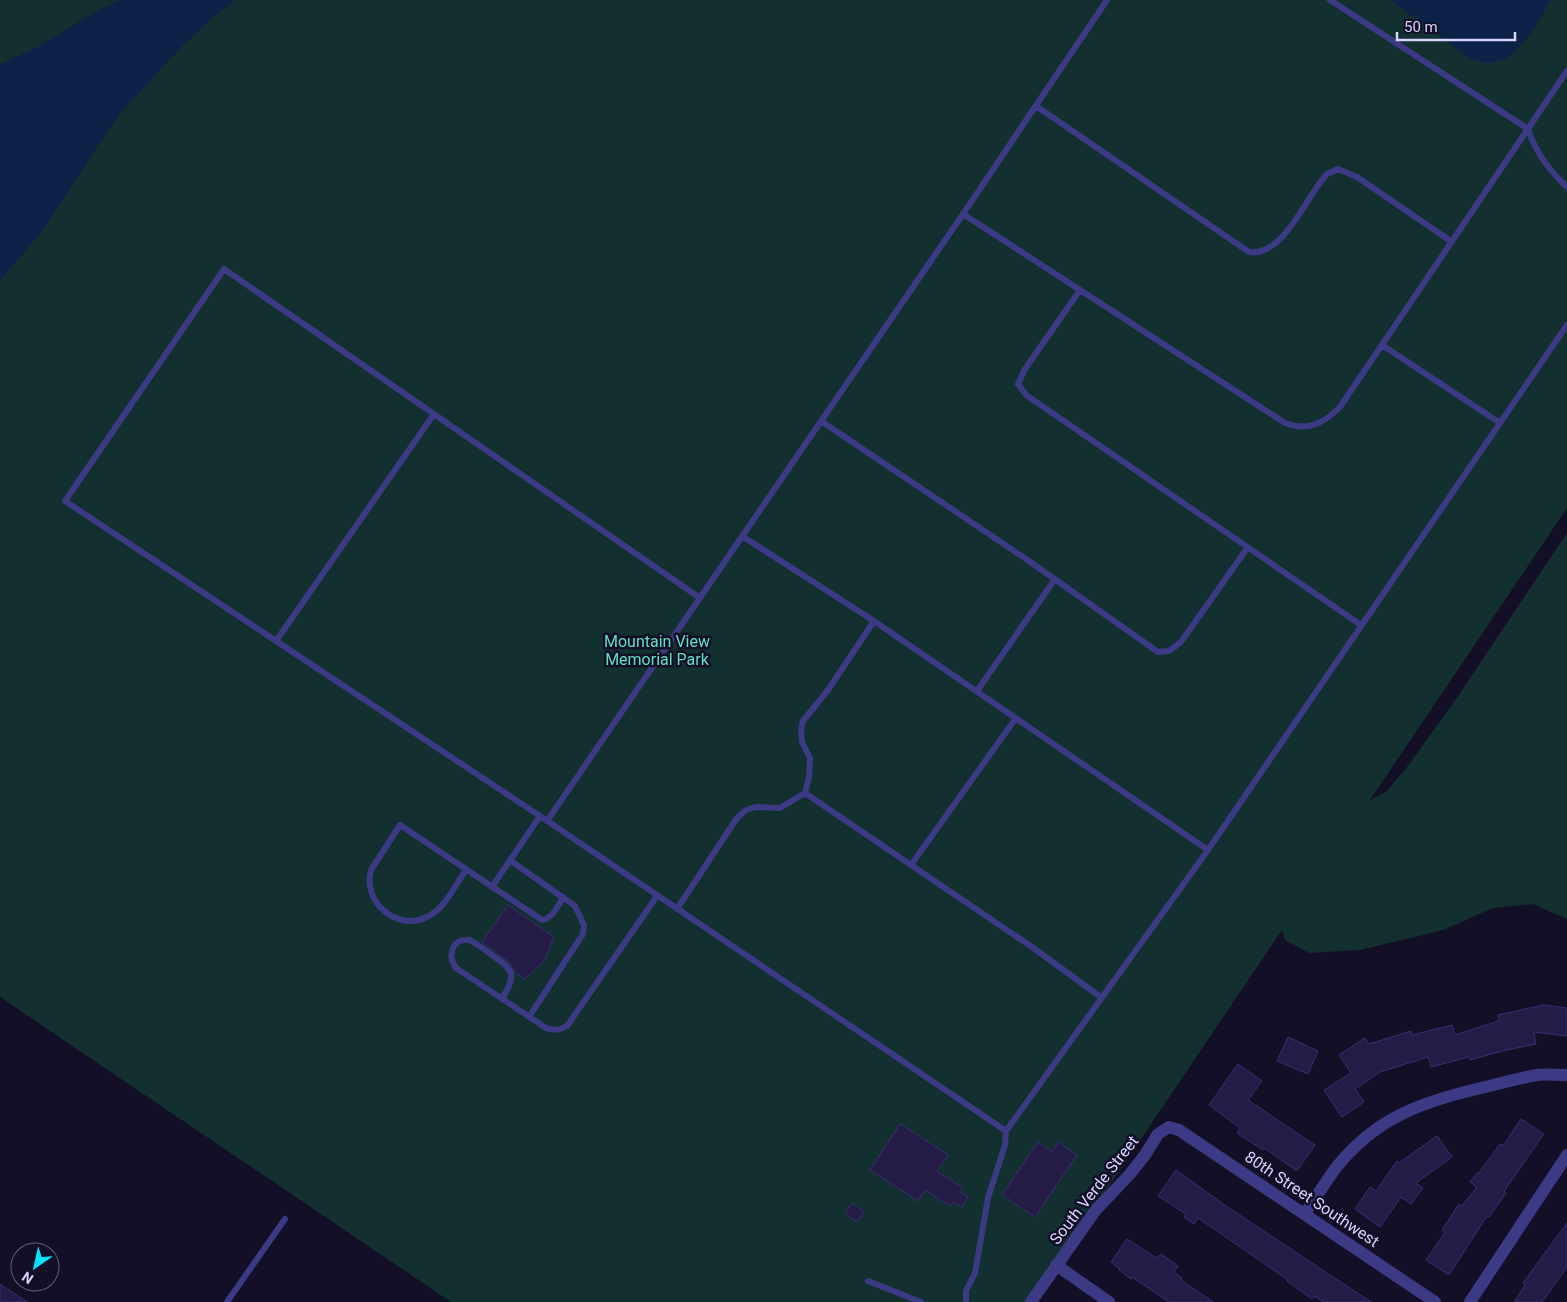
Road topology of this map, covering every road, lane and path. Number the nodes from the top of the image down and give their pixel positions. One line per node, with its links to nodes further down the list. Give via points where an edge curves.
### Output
1 (1107, 0): 4 (lane)
2 (1330, 0): 5 (lane)
3 (1567, 71): 5 (lane)
4 (1036, 106): 7 (lane); 8 (lane, via 1249,252 1262,252 1276,243 1327,174 1338,169 1357,177)
5 (1528, 129): 6 (lane, via 1538,154); 8 (lane)
6 (1567, 187)
7 (963, 214): 9 (lane); 13 (lane)
8 (1452, 242): 11 (lane)
9 (1080, 290): 11 (lane, via 1293,426 1312,427 1330,417); 16 (lane, via 1018,384 1026,395)
10 (1567, 325): 14 (lane)
11 (1382, 345): 14 (lane)
12 (434, 414): 18 (lane); 21 (lane); 21 (lane, via 224,269 65,501)
13 (822, 421): 15 (lane); 17 (lane)
14 (1500, 423): 20 (lane)
15 (742, 536): 18 (lane); 19 (lane)
16 (1248, 547): 17 (lane, via 1181,642 1169,651 1158,652); 20 (lane)
17 (1055, 580): 22 (lane)
18 (700, 598): 26 (lane)
19 (874, 621): 22 (lane); 24 (lane, via 803,721 802,742 810,758)
20 (1362, 626): 27 (lane)
21 (276, 642): 25 (lane)
22 (977, 691): 23 (lane)
23 (1016, 718): 27 (lane); 29 (lane)
24 (805, 793): 29 (lane); 34 (lane, via 780,808 746,810)
25 (540, 816): 26 (lane); 28 (lane)
26 (547, 821): 32 (lane)
27 (1208, 850): 35 (lane)
28 (511, 861): 31 (lane); 33 (lane)
29 (911, 865): 35 (lane)
30 (466, 870): 30 (lane, via 400,825 371,870 371,893 389,914 403,920 419,920 436,911); 31 (lane)
31 (492, 887): 33 (lane, via 542,920 552,914)
32 (657, 896): 34 (lane); 37 (lane, via 567,1026 554,1030)
33 (563, 898): 37 (lane, via 575,906 581,916 583,934)
34 (677, 909): 40 (lane)
35 (1102, 998): 40 (lane)
36 (502, 999): 36 (lane, via 456,968 451,954 457,942 470,940 507,965 511,979); 37 (lane)
37 (529, 1017)
38 (1567, 1075): 42 (street, via 1537,1075 1444,1097 1393,1118 1352,1151)
39 (1169, 1127): 42 (street, 80th Street Southwest, via 1179,1130); 44 (street, South Verde Street, via 1158,1134 1145,1155 1095,1212)
40 (1006, 1131): 48 (lane, via 1005,1145 988,1198 975,1273 966,1291)
41 (1567, 1155): 52 (street)
42 (1305, 1213): 51 (street, 80th Street Southwest)
43 (285, 1219): 46 (lane)
44 (1056, 1265): 49 (street, South Verde Street); 50 (street)
45 (868, 1281): 47 (lane)
46 (227, 1302)
47 (920, 1302)
48 (966, 1302)
49 (1031, 1302)
50 (1109, 1302)
51 (1435, 1302)
52 (1470, 1302)

